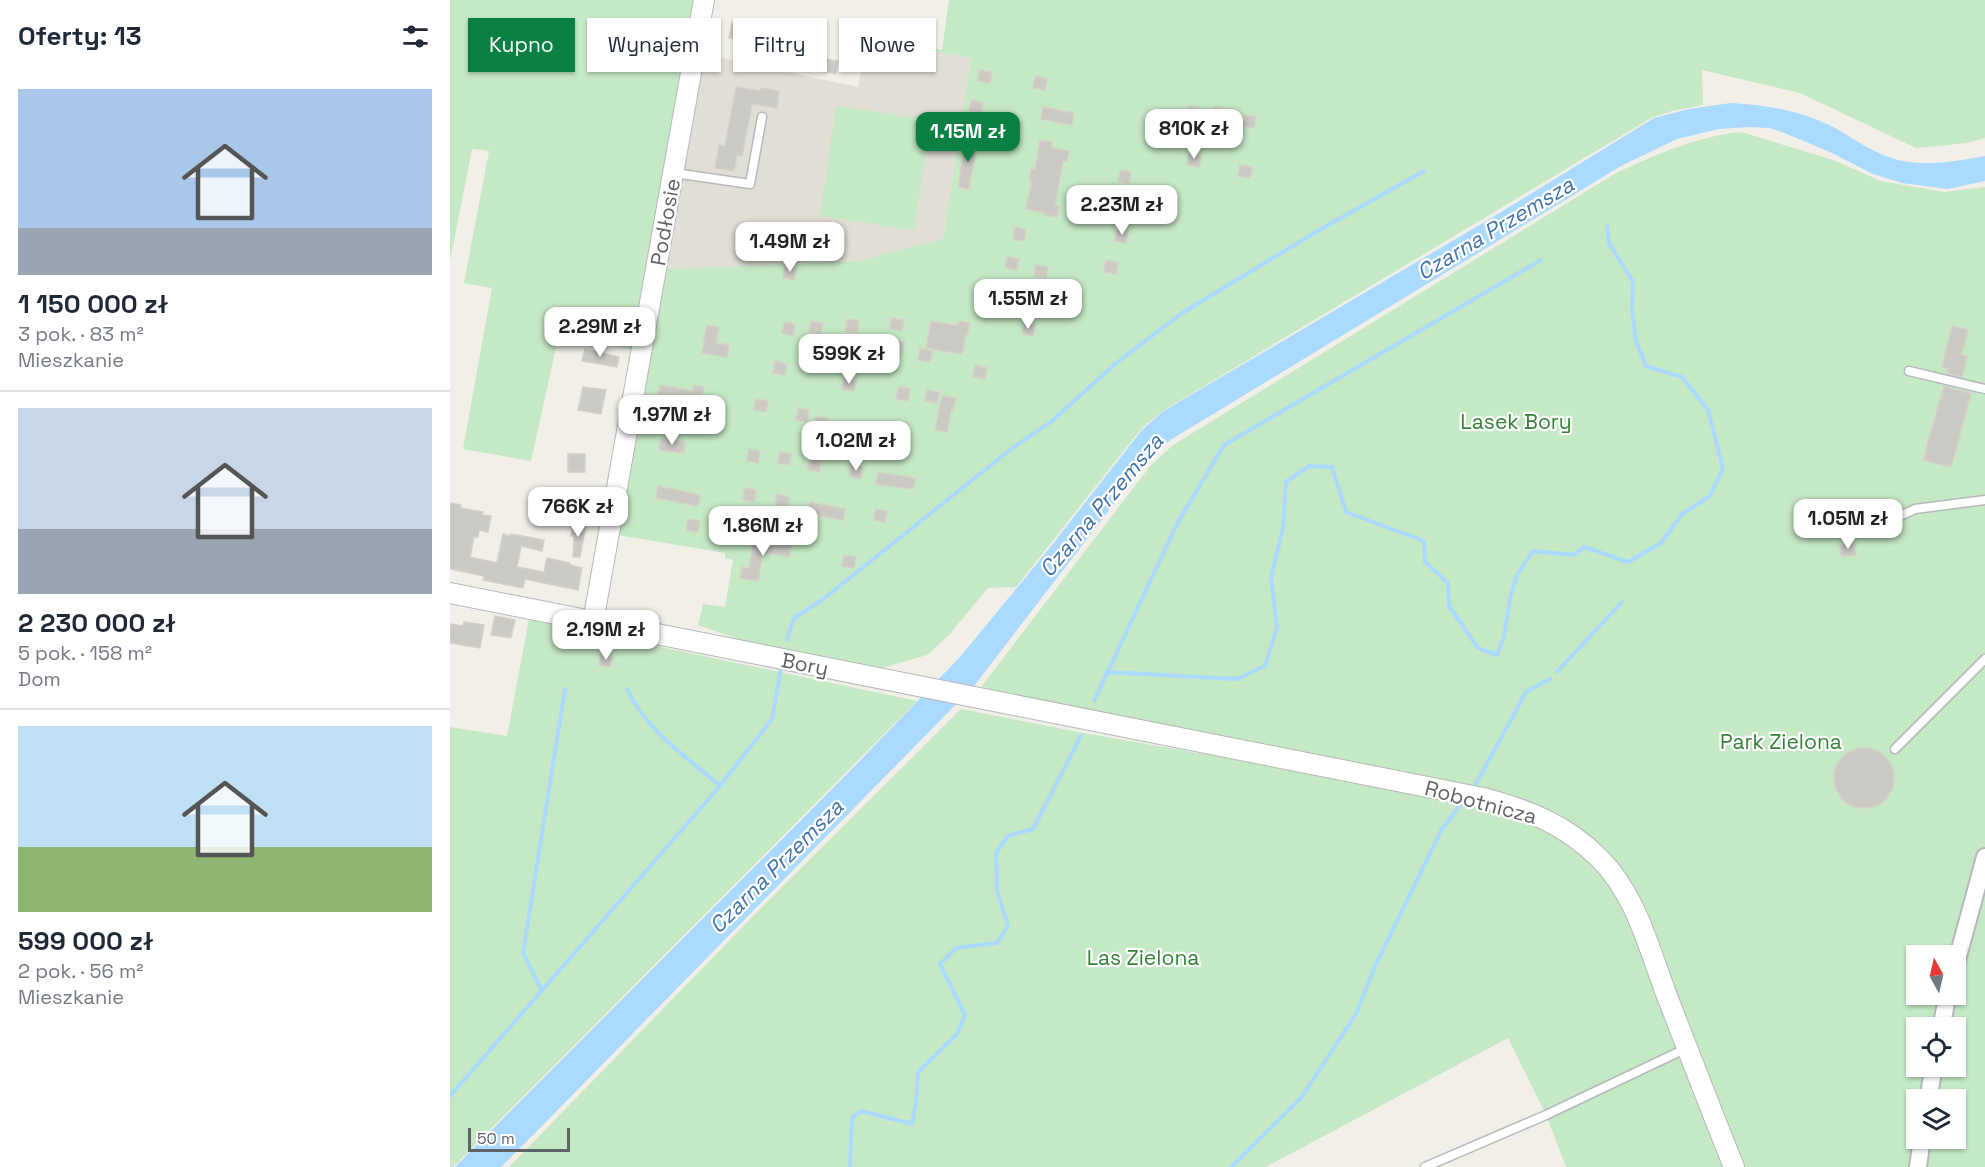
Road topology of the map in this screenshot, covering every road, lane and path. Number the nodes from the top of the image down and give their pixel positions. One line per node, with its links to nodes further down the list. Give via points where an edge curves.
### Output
1 (704, 0): 3 (street, Podłosie)
2 (762, 117): 3 (lane, via 750,184)
3 (674, 173): 9 (street, Podłosie)
4 (1909, 371): 5 (lane)
5 (1985, 389)
6 (1985, 500): 7 (lane, via 1915,509)
7 (1855, 532)
8 (450, 593): 9 (street, Bory)
9 (593, 622): 11 (street, Bory)
10 (1985, 659): 12 (lane)
11 (1161, 734): 15 (street, Robotnicza, via 1483,798 1549,821 1599,858 1616,878 1640,922)
12 (1895, 749)
13 (1985, 857): 14 (street)
14 (1961, 945)
15 (1687, 1048): 17 (lane); 18 (street, Robotnicza)
16 (1920, 1149): 19 (street)
17 (1425, 1167)
18 (1734, 1167)
19 (1918, 1167)

